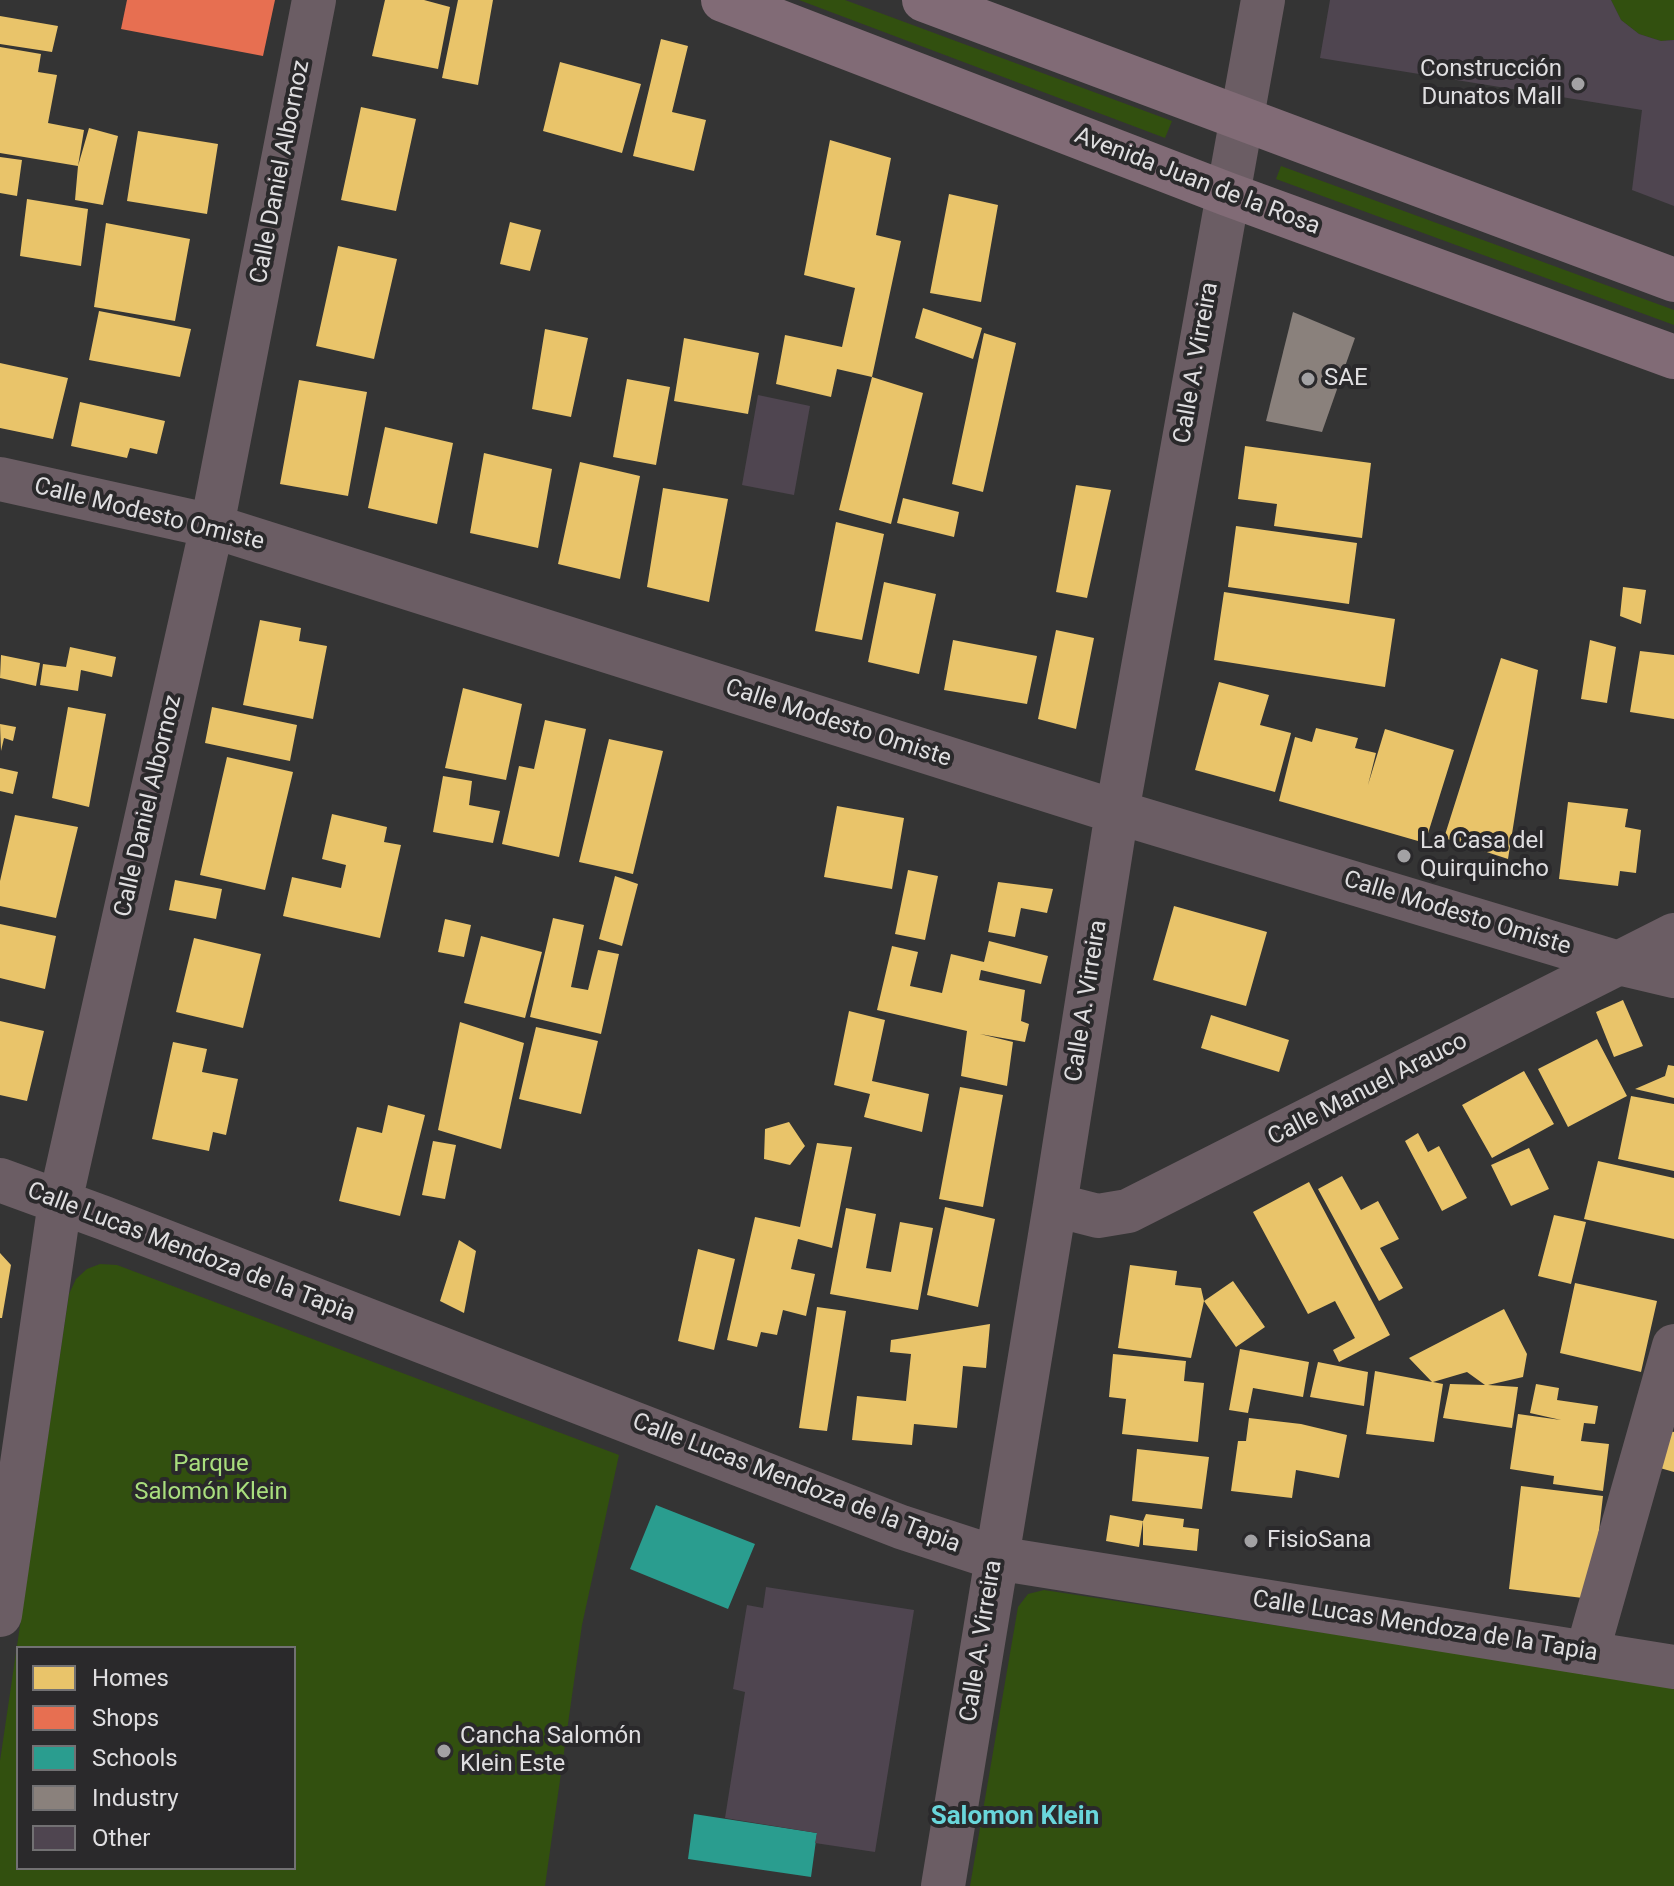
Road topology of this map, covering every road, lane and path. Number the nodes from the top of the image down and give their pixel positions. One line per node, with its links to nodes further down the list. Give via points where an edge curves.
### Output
1 (314, 0): 10 (street, Calle Daniel Albornoz)
2 (723, 0): 6 (main road, Avenida Juan de la Rosa)
3 (924, 0): 5 (main road)
4 (1263, 0): 5 (street, Calle A. Virreira)
5 (1240, 118): 6 (street, Calle A. Virreira); 7 (main road)
6 (1227, 194): 8 (main road, Avenida Juan de la Rosa); 11 (street, Calle A. Virreira)
7 (1674, 280)
8 (1674, 357)
9 (0, 479): 10 (street, Calle Modesto Omiste)
10 (212, 526): 11 (street, Calle Modesto Omiste); 16 (street, Calle Daniel Albornoz)
11 (1117, 812): 13 (street, Calle Modesto Omiste); 17 (street, Calle A. Virreira)
12 (1674, 935): 13 (street, Calle Manuel Arauco)
13 (1619, 963): 14 (street, Calle Modesto Omiste); 17 (street, Calle Manuel Arauco, via 1128,1211 1098,1216)
14 (1674, 976)
15 (0, 1180): 16 (street, Calle Lucas Mendoza de la Tapia)
16 (60, 1202): 19 (street, Calle Lucas Mendoza de la Tapia, via 901,1527); 20 (street, Calle Daniel Albornoz)
17 (1055, 1205): 19 (street, Calle A. Virreira)
18 (1674, 1346): 21 (street)
19 (996, 1558): 21 (street, Calle Lucas Mendoza de la Tapia); 23 (street, Calle A. Virreira)
20 (0, 1615)
21 (1587, 1653): 22 (street, Calle Lucas Mendoza de la Tapia)
22 (1674, 1667)
23 (943, 1886)

